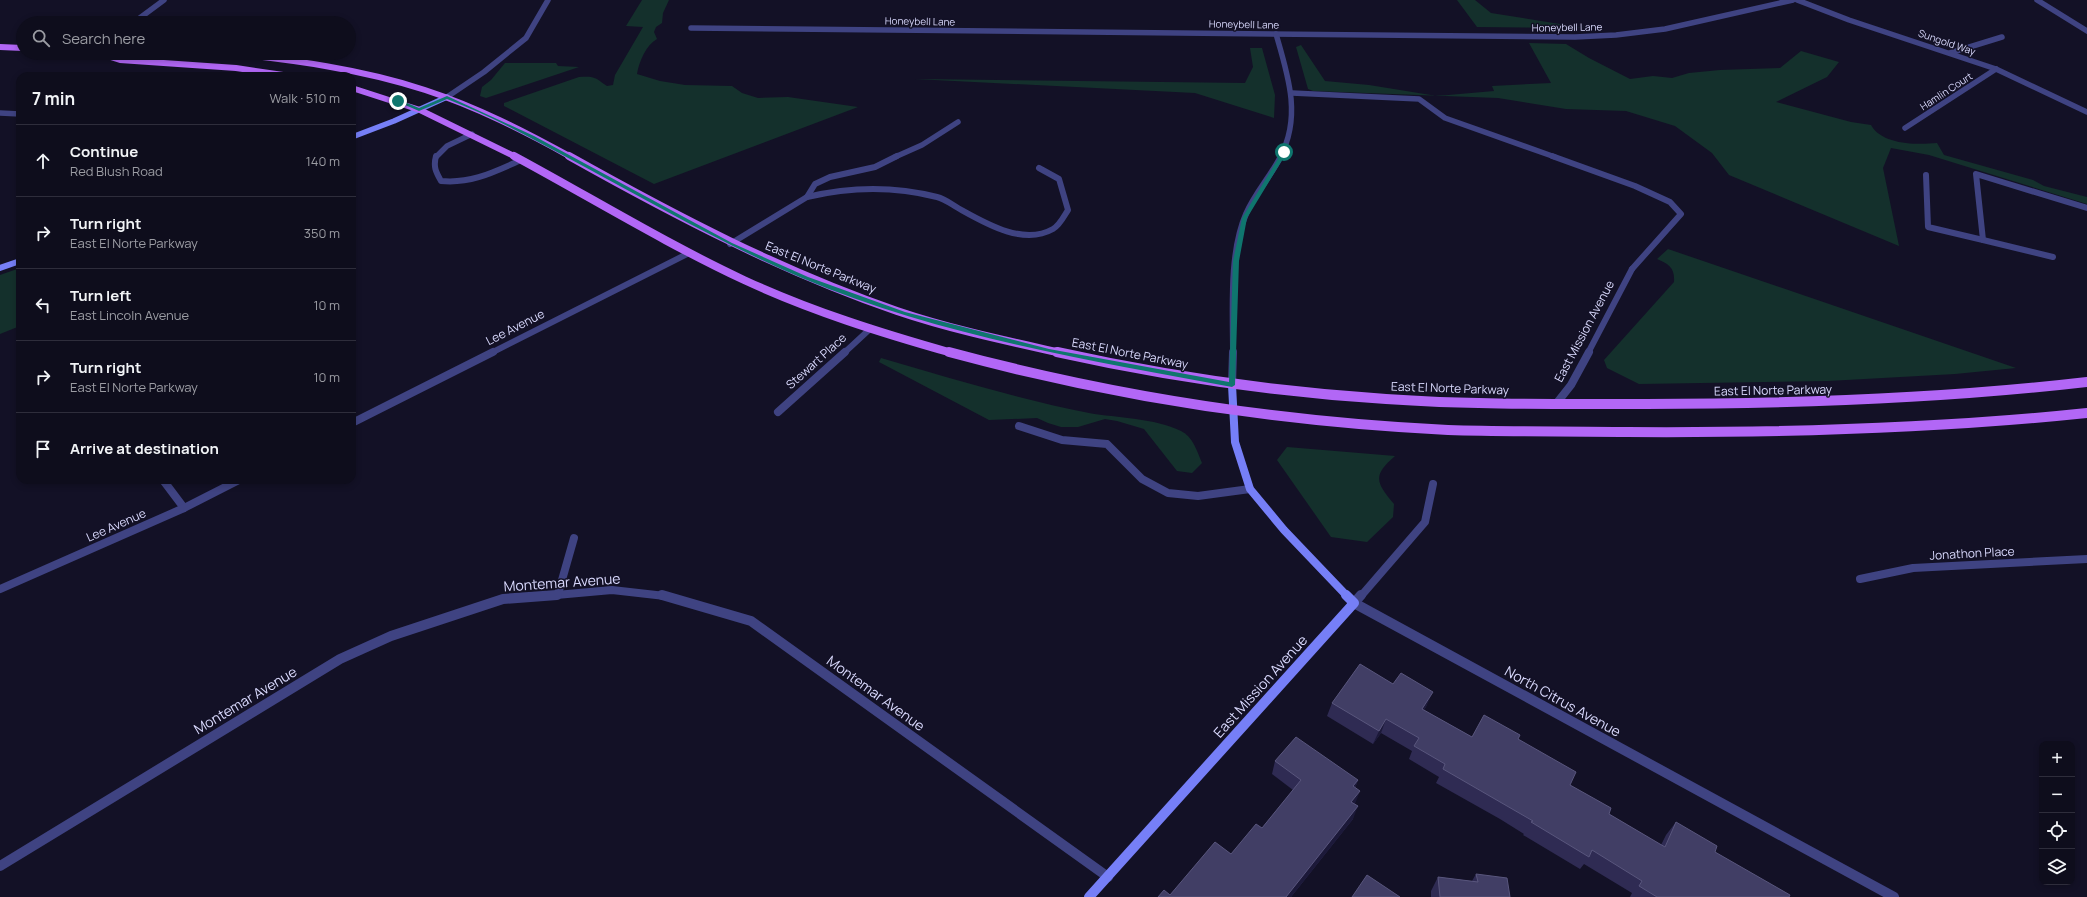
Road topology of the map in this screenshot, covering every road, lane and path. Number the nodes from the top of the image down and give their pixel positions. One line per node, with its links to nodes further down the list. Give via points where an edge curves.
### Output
1 (164, 0): 6 (street)
2 (548, 0): 20 (street, via 526,38 484,72)
3 (1793, 0): 9 (street, Honeybell Lane, via 1665,29 1616,35)
4 (1797, 0): 13 (street, Sungold Way)
5 (2037, 0): 8 (street)
6 (142, 16)
7 (691, 28): 9 (street, Honeybell Lane)
8 (2087, 32)
9 (1276, 34): 19 (street)
10 (2002, 37): 13 (street)
11 (0, 47): 12 (main road)
12 (16, 48)
13 (1950, 53): 16 (street, Sungold Way)
14 (120, 60): 17 (main road)
15 (278, 60): 20 (main road, East El Norte Parkway, via 344,69)
16 (1996, 69): 22 (street, Sungold Way); 26 (street, Hamlin Court)
17 (263, 72)
18 (356, 89): 21 (main road)
19 (1292, 93): 42 (street, via 1293,125 1284,152 1243,225 1236,261); 43 (street, East Mission Avenue, via 1420,99 1445,118 1635,186 1670,202 1681,214 1632,269 1571,385)
20 (447, 97): 21 (main road); 35 (main road, East El Norte Parkway, via 532,137)
21 (419, 110): 27 (main road); 28 (main road)
22 (2087, 112)
23 (0, 113): 24 (street)
24 (16, 114)
25 (958, 122): 32 (street, via 922,145 875,168 830,177 815,184)
26 (1905, 128)
27 (472, 134): 29 (main road); 29 (street, via 443,149 436,156 436,173 441,181 471,182)
28 (356, 135)
29 (521, 160): 36 (main road)
30 (1039, 168): 32 (street, via 1059,179 1068,210 1053,228 1039,233 1019,235 986,222 939,198 908,191 855,188 832,190)
31 (1926, 175): 34 (street, via 1928,227)
32 (807, 198): 35 (street)
33 (2087, 208): 34 (street, via 1976,174)
34 (1983, 240): 37 (street)
35 (730, 244): 42 (main road, East El Norte Parkway, via 806,278 903,313 1049,351)
36 (689, 253): 40 (main road, via 758,286 849,322); 47 (street, Lee Avenue)
37 (2053, 257)
38 (16, 262): 39 (main road)
39 (0, 268)
40 (871, 328): 44 (main road, via 922,345 1030,374 1149,398); 45 (street, Stewart Place)
41 (2087, 382): 43 (main road, East El Norte Parkway, via 1903,400 1733,404)
42 (1232, 385): 43 (main road, East El Norte Parkway, via 1355,397); 44 (main road, North Citrus Avenue)
43 (1556, 404)
44 (1234, 410): 46 (main road, via 1295,418 1439,430 1631,432 1811,432 1932,427); 52 (main road, North Citrus Avenue, via 1235,442)
45 (778, 412)
46 (2087, 413)
47 (356, 421)
48 (1019, 426): 52 (street, via 1054,439 1079,444 1106,444 1126,468 1168,493 1196,495)
49 (166, 484): 53 (street)
50 (231, 484): 53 (street, Lee Avenue)
51 (1433, 484): 59 (street, East Mission Avenue, via 1425,522)
52 (1250, 489): 59 (main road, North Citrus Avenue, via 1284,530)
53 (184, 508): 57 (street, Lee Avenue)
54 (574, 538): 58 (street)
55 (2087, 559): 56 (street, Jonathon Place, via 1913,568)
56 (1860, 580)
57 (0, 589)
58 (558, 594): 60 (street, Montemar Avenue, via 503,599 391,636 340,659); 61 (street, Montemar Avenue, via 612,590 660,594 751,621)
59 (1354, 603): 61 (main road, East Mission Avenue); 63 (street, North Citrus Avenue)
60 (0, 866)
61 (1108, 877): 62 (main road, East Mission Avenue)
62 (1089, 897)
63 (1894, 897)

